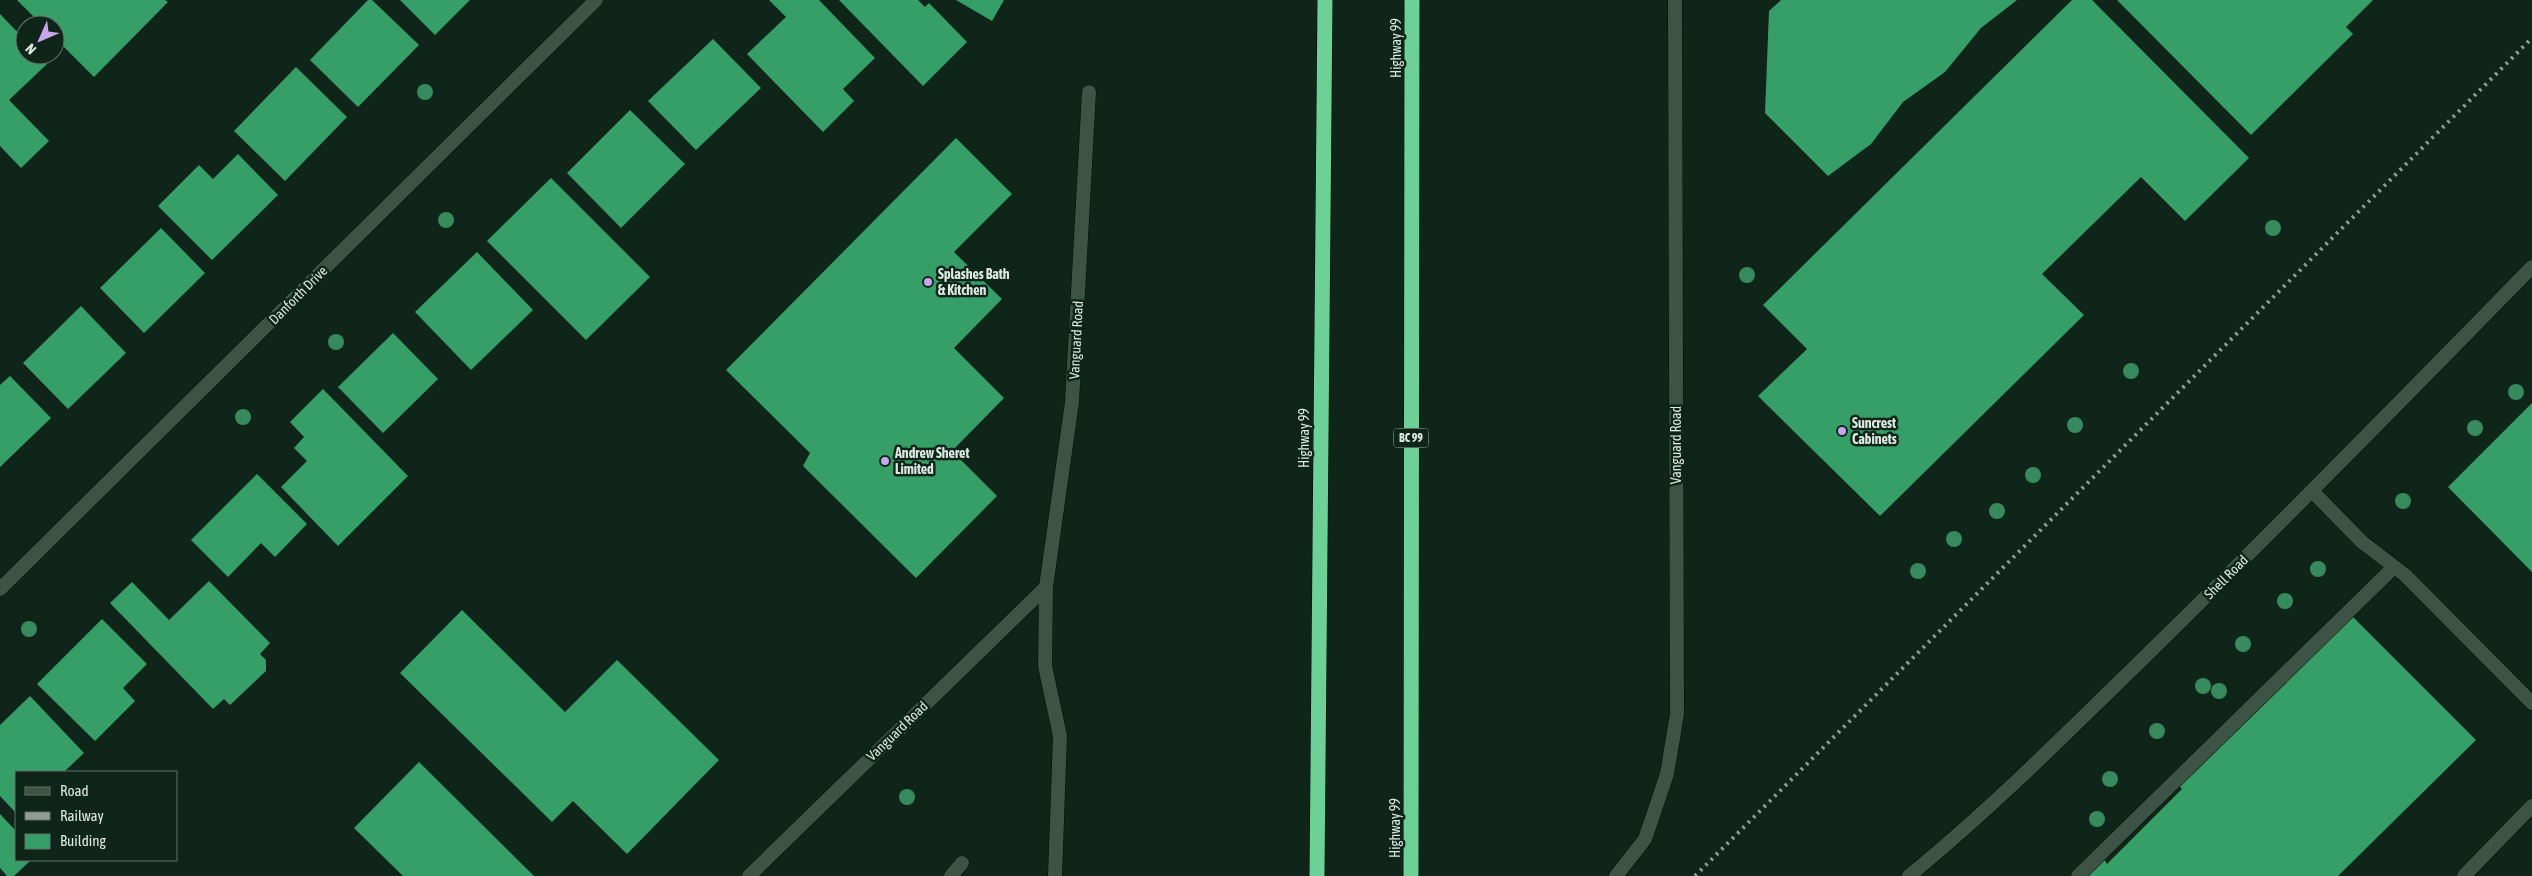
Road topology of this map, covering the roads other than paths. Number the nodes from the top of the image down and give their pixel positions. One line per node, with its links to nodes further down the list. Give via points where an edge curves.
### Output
1 (596, 0): 12 (street, Danforth Drive)
2 (1317, 0): 7 (highway)
3 (1325, 0): 7 (highway, Highway 99)
4 (1412, 0): 20 (highway, Highway 99 / BC 99)
5 (1674, 0): 21 (street, Vanguard Road, via 1678,714 1667,774 1645,839)
6 (1089, 92): 11 (street, Vanguard Road, via 1072,402)
7 (1322, 172): 19 (highway, Highway 99)
8 (2532, 266): 9 (street, Shell Road)
9 (2312, 492): 10 (street, via 2362,542); 22 (street, Shell Road, via 2045,755 1956,838)
10 (2394, 567): 13 (street); 23 (street)
11 (1046, 587): 16 (street, Vanguard Road); 18 (street, Vanguard Road, via 1045,666 1060,736)
12 (0, 590)
13 (2532, 703)
14 (2532, 806): 24 (street)
15 (962, 863): 17 (street)
16 (748, 876)
17 (950, 876)
18 (1055, 876)
19 (1317, 876)
20 (1411, 876)
21 (1616, 876)
22 (1908, 876)
23 (2078, 876)
24 (2464, 876)

